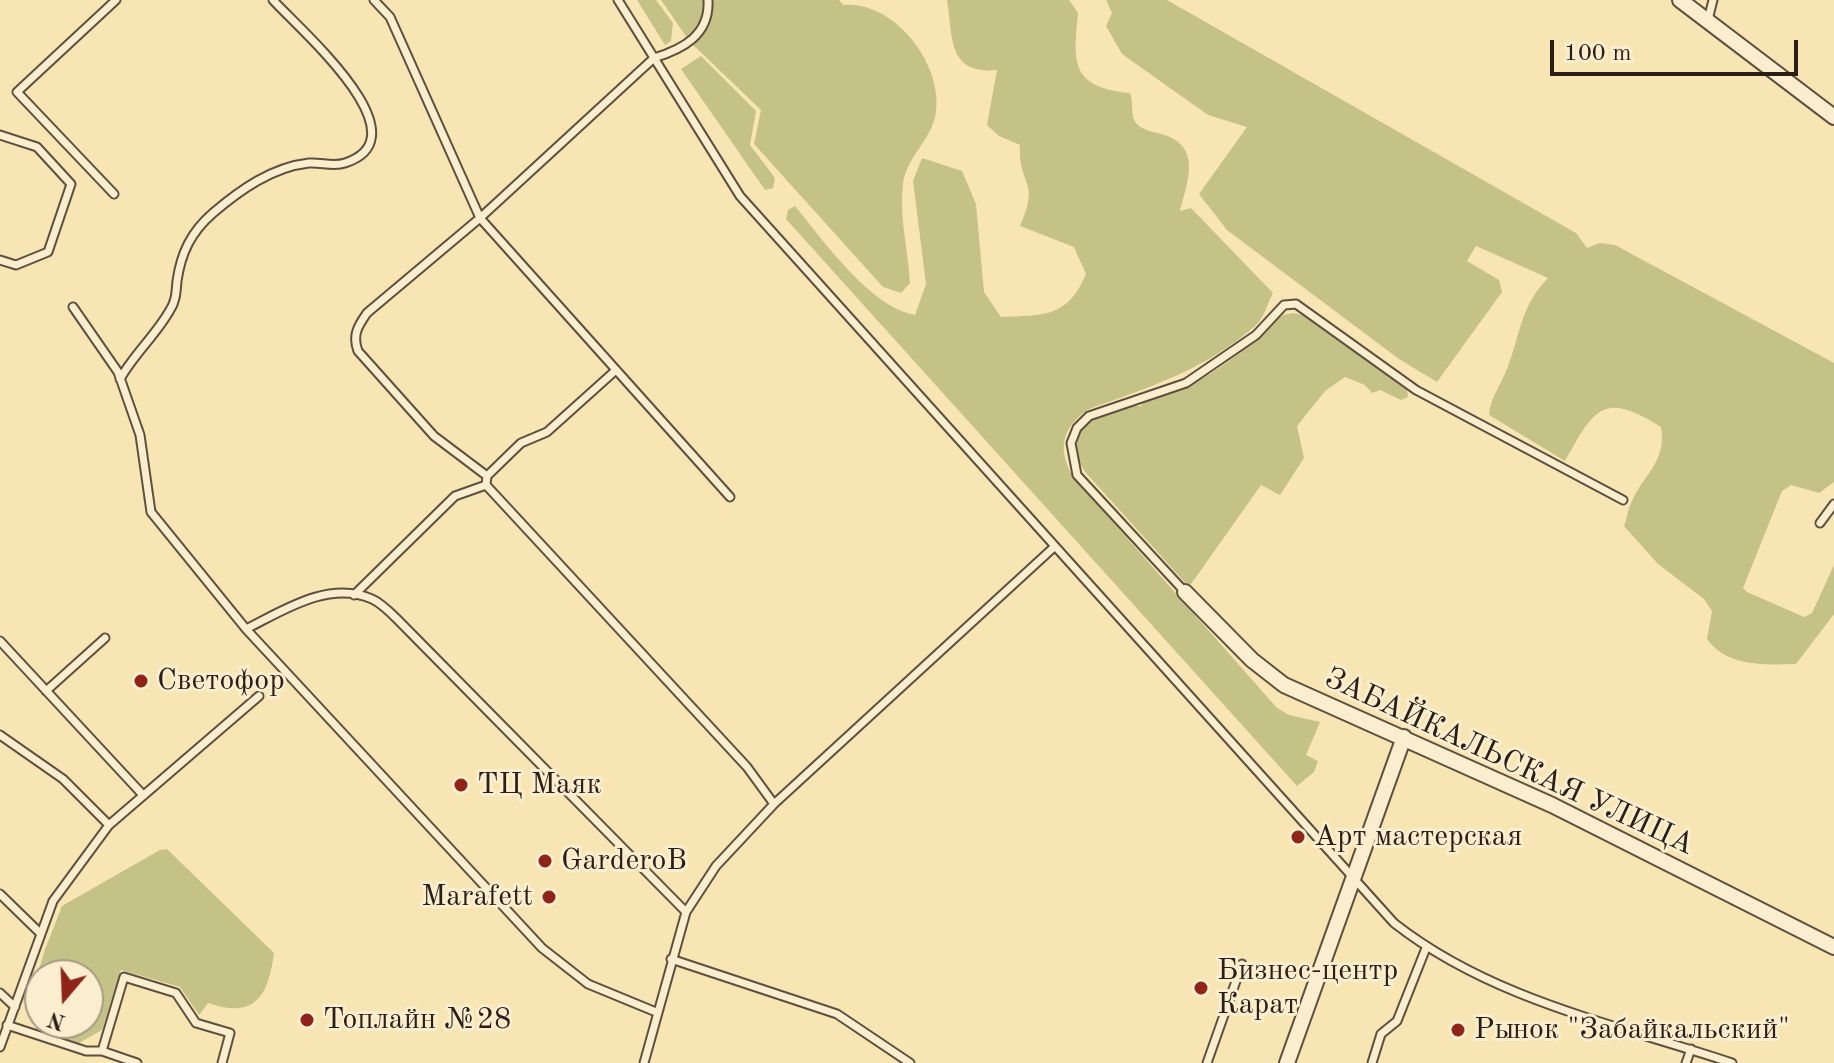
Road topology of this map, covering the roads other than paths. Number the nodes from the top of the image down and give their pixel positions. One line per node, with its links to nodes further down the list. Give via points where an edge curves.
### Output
1 (116, 0): 12 (lane, via 17,92)
2 (273, 0): 17 (lane, via 360,96 373,119 371,142 361,157 341,164 309,163 269,173 213,212 191,234 169,313)
3 (374, 0): 13 (lane, via 390,17)
4 (618, 0): 9 (lane)
5 (708, 0): 9 (lane, via 701,31 687,46)
6 (1680, 0): 8 (street)
7 (1713, 0): 8 (lane)
8 (1708, 22): 10 (street)
9 (654, 58): 13 (lane); 23 (lane, via 740,196)
10 (1834, 117)
11 (0, 135): 14 (lane, via 37,147 71,184 48,252 16,265)
12 (114, 194)
13 (480, 218): 16 (lane); 18 (lane, via 367,313 354,341 434,436)
14 (0, 261)
15 (73, 307): 17 (lane)
16 (616, 370): 18 (lane, via 547,432 521,443); 19 (lane)
17 (120, 379): 26 (lane, via 140,435 151,512)
18 (487, 481): 25 (lane, via 455,496); 34 (lane, via 747,767)
19 (730, 497)
20 (1623, 500): 24 (lane, via 1416,390 1296,304 1284,305 1256,335 1186,383 1089,416 1071,443 1077,475)
21 (1834, 504): 22 (lane)
22 (1820, 523)
23 (1053, 548): 34 (lane); 36 (lane)
24 (1185, 592): 32 (street, ЗАБАЙКАЛЬСКАЯ УЛИЦА, via 1284,685)
25 (354, 595): 26 (lane, via 310,598); 38 (lane, via 373,599 397,619)
26 (246, 629): 46 (lane, via 542,948 588,984)
27 (105, 638): 29 (lane)
28 (0, 641): 29 (lane)
29 (46, 691): 33 (lane)
30 (259, 696): 33 (lane)
31 (0, 735): 35 (lane, via 63,779)
32 (1404, 737): 36 (street); 40 (street, ЗАБАЙКАЛЬСКАЯ УЛИЦА)
33 (143, 795): 35 (lane)
34 (774, 804): 38 (lane, via 716,866)
35 (109, 825): 39 (lane, via 53,901)
36 (1353, 876): 41 (lane, via 1394,923); 56 (street)
37 (0, 894): 39 (lane)
38 (686, 912): 42 (lane)
39 (39, 932): 45 (lane)
40 (1834, 947)
41 (1426, 948): 49 (lane, via 1509,992); 57 (lane, via 1397,1021 1381,1034)
42 (671, 959): 46 (lane); 54 (lane, via 837,1014)
43 (1242, 964): 55 (lane)
44 (0, 993): 45 (lane)
45 (15, 1007): 47 (lane)
46 (656, 1012): 53 (lane)
47 (7, 1025): 48 (lane); 50 (lane, via 86,1051)
48 (0, 1047)
49 (1691, 1049): 58 (lane); 59 (lane)
50 (102, 1051): 51 (lane); 52 (lane, via 124,977 176,993 196,1023 230,1033)
51 (137, 1063)
52 (222, 1063)
53 (644, 1063)
54 (910, 1063)
55 (1207, 1063)
56 (1287, 1063)
57 (1372, 1063)
58 (1686, 1063)
59 (1732, 1063)

